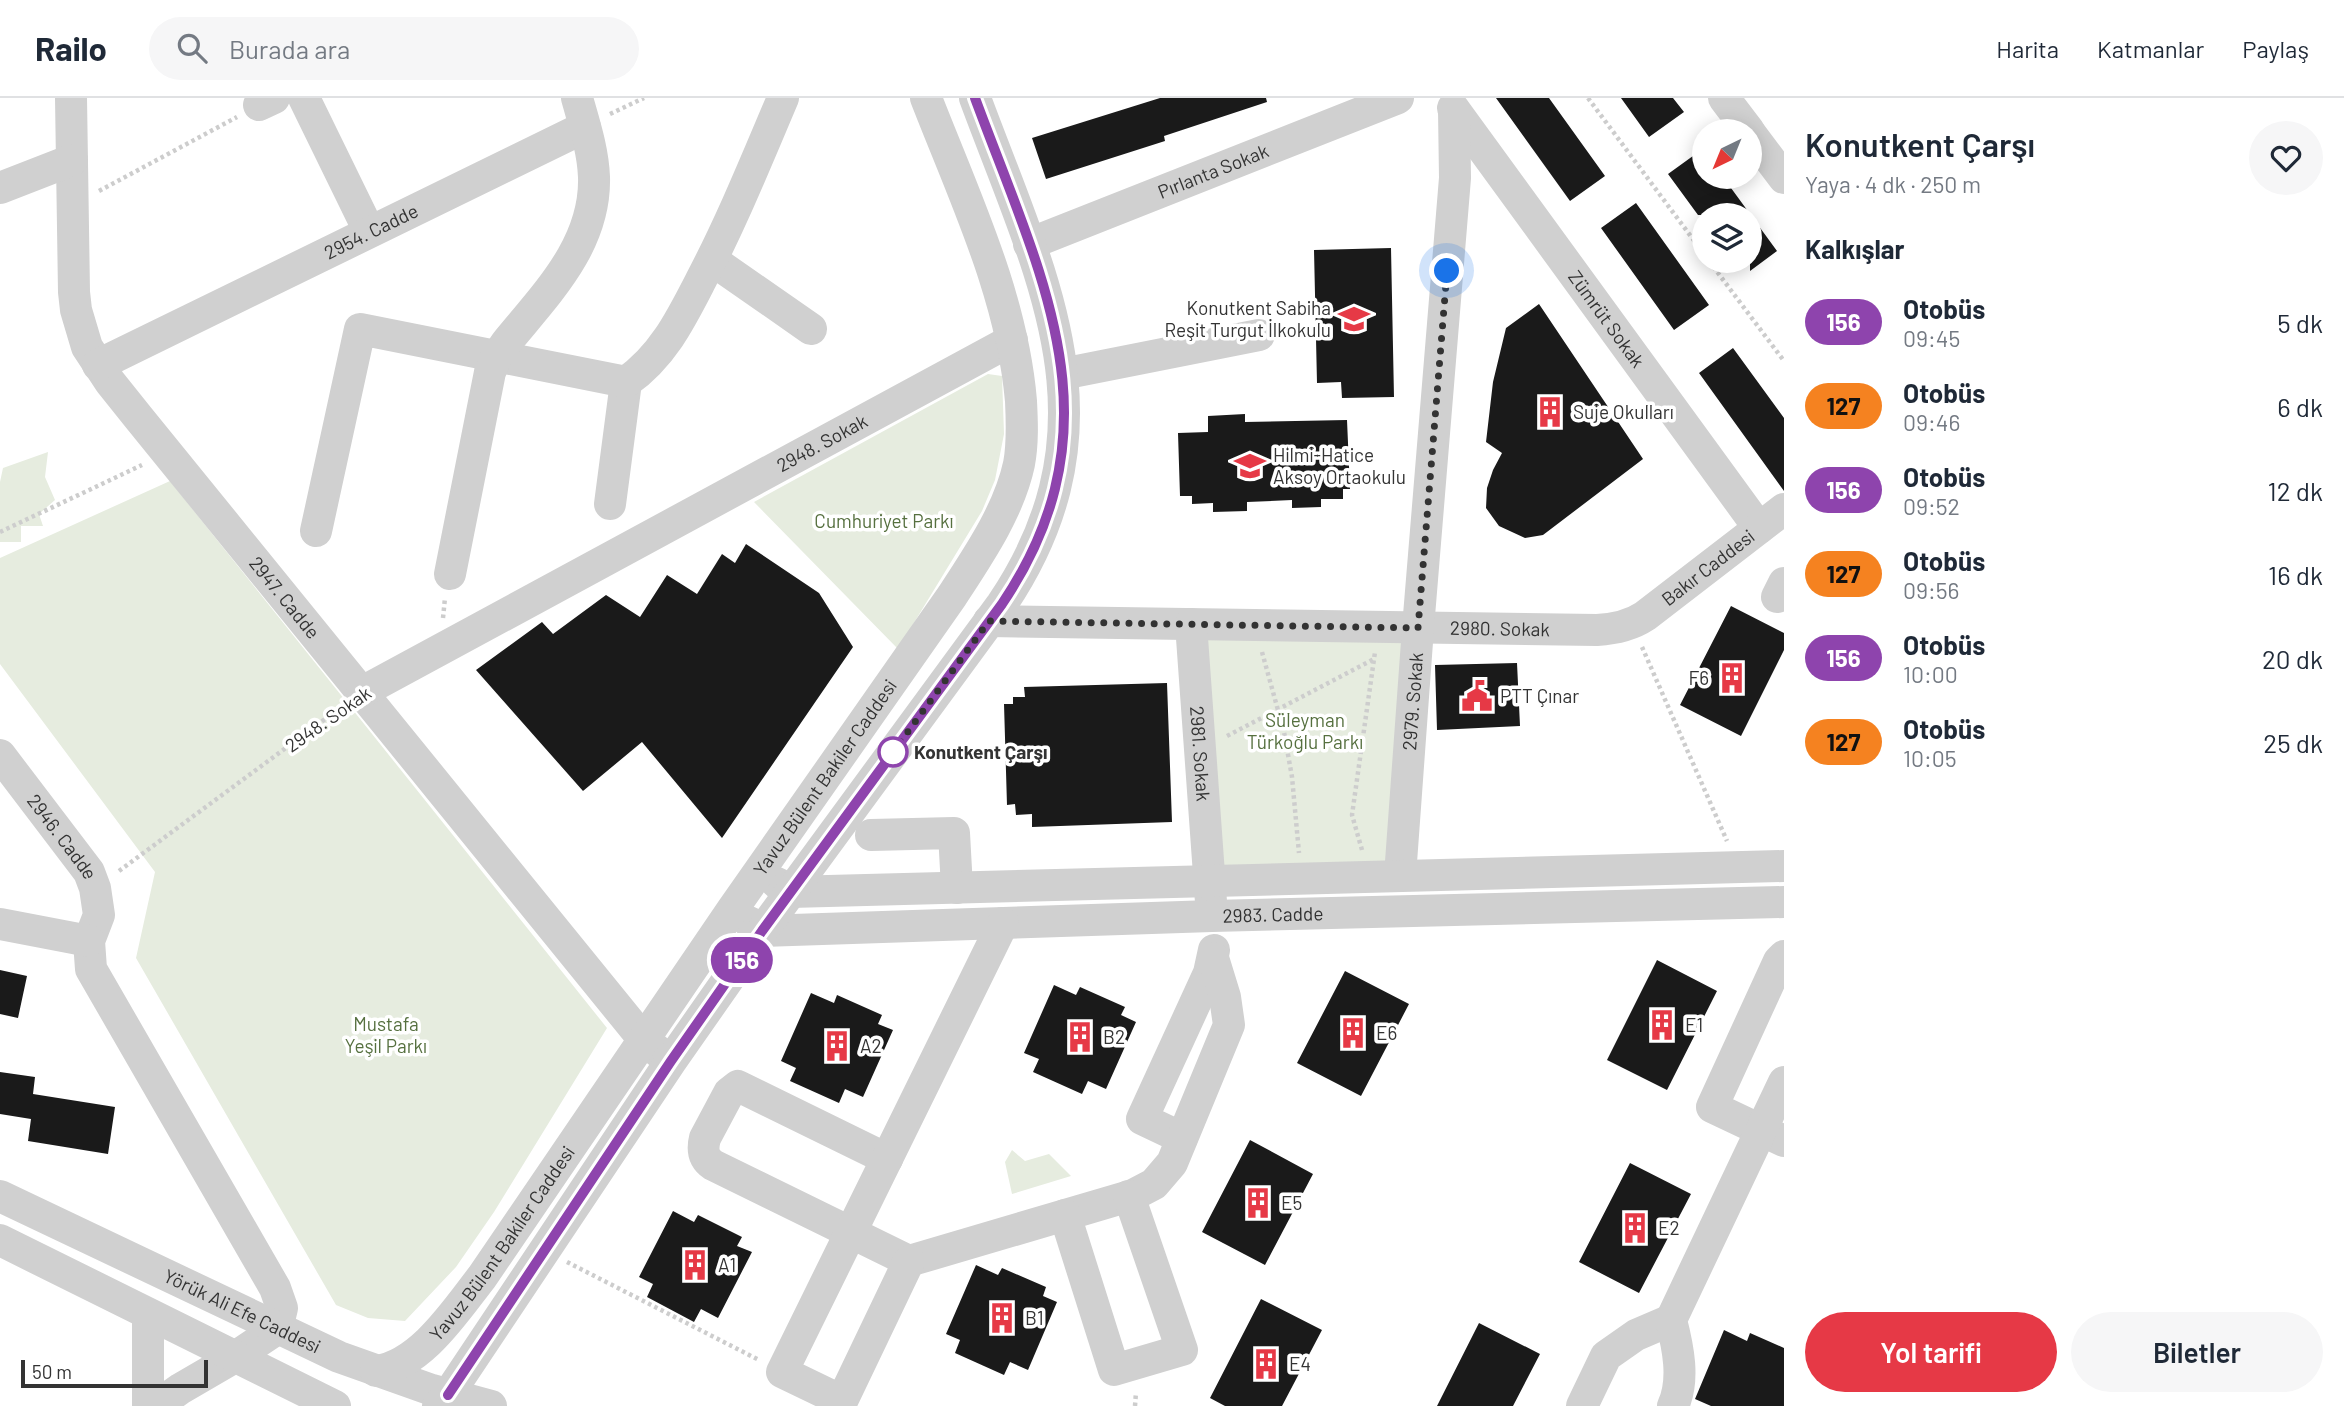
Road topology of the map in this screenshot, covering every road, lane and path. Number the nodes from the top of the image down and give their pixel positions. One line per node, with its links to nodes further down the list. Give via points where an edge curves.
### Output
1 (71, 98): 15 (street, 2947. Cadde)
2 (304, 98): 19 (street)
3 (644, 98): 12 (path)
4 (783, 98): 22 (street)
5 (926, 98): 26 (street, Yavuz Bülent Bakiler Caddesi, via 991,267)
6 (975, 98): 21 (street, Yavuz Bülent Bakiler Caddesi)
7 (1398, 98): 21 (street, Pırlanta Sokak)
8 (1588, 98): 20 (path)
9 (1724, 98): 13 (street)
10 (266, 102): 18 (path)
11 (1447, 104): 35 (street, Zümrüt Sokak); 44 (street, 2979. Sokak, via 1455,178)
12 (581, 112): 19 (street, 2954. Cadde); 27 (street, via 594,178 584,231 566,267)
13 (1740, 119)
14 (1762, 148): 16 (street)
15 (72, 160): 17 (street); 18 (street, 2947. Cadde)
16 (1784, 178)
17 (0, 188)
18 (72, 206): 29 (street, 2947. Cadde, via 76,310)
19 (369, 231): 29 (street, 2954. Cadde)
20 (1692, 238)
21 (1029, 244): 30 (street, Yavuz Bülent Bakiler Caddesi, via 1051,309)
22 (712, 260): 24 (street); 31 (street, via 665,345)
23 (1718, 273): 28 (path)
24 (811, 329)
25 (1259, 335): 30 (street)
26 (1012, 340): 45 (street, 2948. Sokak); 54 (street, Yavuz Bülent Bakiler Caddesi, via 1022,445 1007,500 952,596)
27 (497, 356): 31 (street); 36 (street, via 360,329); 38 (street)
28 (1784, 361)
29 (98, 365): 32 (street, 2947. Cadde)
30 (1062, 374): 39 (street, Yavuz Bülent Bakiler Caddesi, via 1063,440 1049,512 1024,570)
31 (626, 382): 33 (street)
32 (168, 453): 37 (path); 47 (street, 2947. Cadde)
33 (610, 504)
34 (1784, 509): 35 (street, Bakır Caddesi)
35 (1759, 528): 41 (street, Bakır Caddesi)
36 (316, 531)
37 (0, 532)
38 (450, 574): 45 (path, via 443,609)
39 (989, 621): 40 (street, 2980. Sokak); 60 (street, Yavuz Bülent Bakiler Caddesi)
40 (1191, 624): 42 (street, 2980. Sokak); 49 (street, 2981. Sokak)
41 (1632, 624): 44 (street, 2980. Sokak, via 1597,630); 53 (path)
42 (1254, 625): 43 (street, 2980. Sokak); 48 (path)
43 (1376, 627): 44 (street, 2980. Sokak); 46 (path)
44 (1418, 628): 55 (street, 2979. Sokak)
45 (445, 647): 47 (street, 2948. Sokak)
46 (1375, 659): 48 (path); 55 (path, via 1352,815)
47 (362, 692): 58 (path, 2948. Sokak); 70 (street, 2947. Cadde)
48 (1278, 709): 49 (path); 56 (path, via 1292,777)
49 (1200, 750): 57 (street, 2981. Sokak)
50 (0, 755): 58 (street, 2946. Cadde, via 83,864)
51 (872, 835): 59 (street, via 954,833)
52 (1784, 866): 53 (street, 2983. Cadde)
53 (1738, 868): 55 (street, 2983. Cadde)
54 (760, 872): 60 (street); 62 (street, Yavuz Bülent Bakiler Caddesi)
55 (1385, 876): 56 (street, 2983. Cadde)
56 (1301, 878): 57 (street, 2983. Cadde)
57 (1210, 881): 59 (street, 2983. Cadde); 63 (street, 2981. Sokak)
58 (95, 888): 67 (street, via 99,915)
59 (957, 888): 60 (street, 2983. Cadde)
60 (790, 892): 66 (street, Yavuz Bülent Bakiler Caddesi)
61 (1784, 902): 63 (street, 2983. Cadde)
62 (732, 911): 66 (street); 70 (street, Yavuz Bülent Bakiler Caddesi)
63 (1212, 916): 64 (street, 2983. Cadde); 69 (street, 2981. Sokak)
64 (1003, 923): 66 (street, 2983. Cadde); 75 (street)
65 (0, 925): 67 (street)
66 (762, 931): 71 (street, Yavuz Bülent Bakiler Caddesi)
67 (89, 940): 85 (street, via 91,969 278,1295 282,1308)
68 (1784, 956): 73 (street, via 1712,1107)
69 (1213, 958): 74 (street, via 1230,1025); 74 (street, via 1142,1119)
70 (644, 1040): 71 (street, 2947. Cadde); 87 (street, Yavuz Bülent Bakiler Caddesi, via 499,1254 452,1315 409,1357)
71 (671, 1061): 81 (street, Yavuz Bülent Bakiler Caddesi)
72 (1784, 1082): 73 (street)
73 (1772, 1136): 84 (street)
74 (1182, 1138): 77 (street, via 1164,1174)
75 (887, 1158): 79 (street); 79 (street, via 738,1086 729,1093 705,1138 704,1154 713,1165)
76 (0, 1196): 85 (street, Yörük Ali Efe Caddesi)
77 (1129, 1196): 78 (street); 78 (street, via 1182,1350 1114,1370)
78 (1065, 1215): 82 (street)
79 (850, 1233): 82 (street); 88 (street)
80 (0, 1240): 83 (street)
81 (545, 1250): 88 (path); 89 (street, Yavuz Bülent Bakiler Caddesi)
82 (909, 1261): 88 (street, via 842,1401)
83 (148, 1314): 86 (street); 91 (street)
84 (1671, 1320): 94 (street, via 1636,1335 1606,1356); 95 (street, via 1679,1374)
85 (277, 1329): 86 (street); 87 (street, Yörük Ali Efe Caddesi)
86 (234, 1357): 90 (street); 92 (street)
87 (376, 1371): 89 (street, Yörük Ali Efe Caddesi)
88 (782, 1372)
89 (443, 1401): 93 (street, Yörük Ali Efe Caddesi)
90 (315, 1403)
91 (148, 1406)
92 (156, 1406)
93 (491, 1406)
94 (1582, 1406)
95 (1673, 1406)

